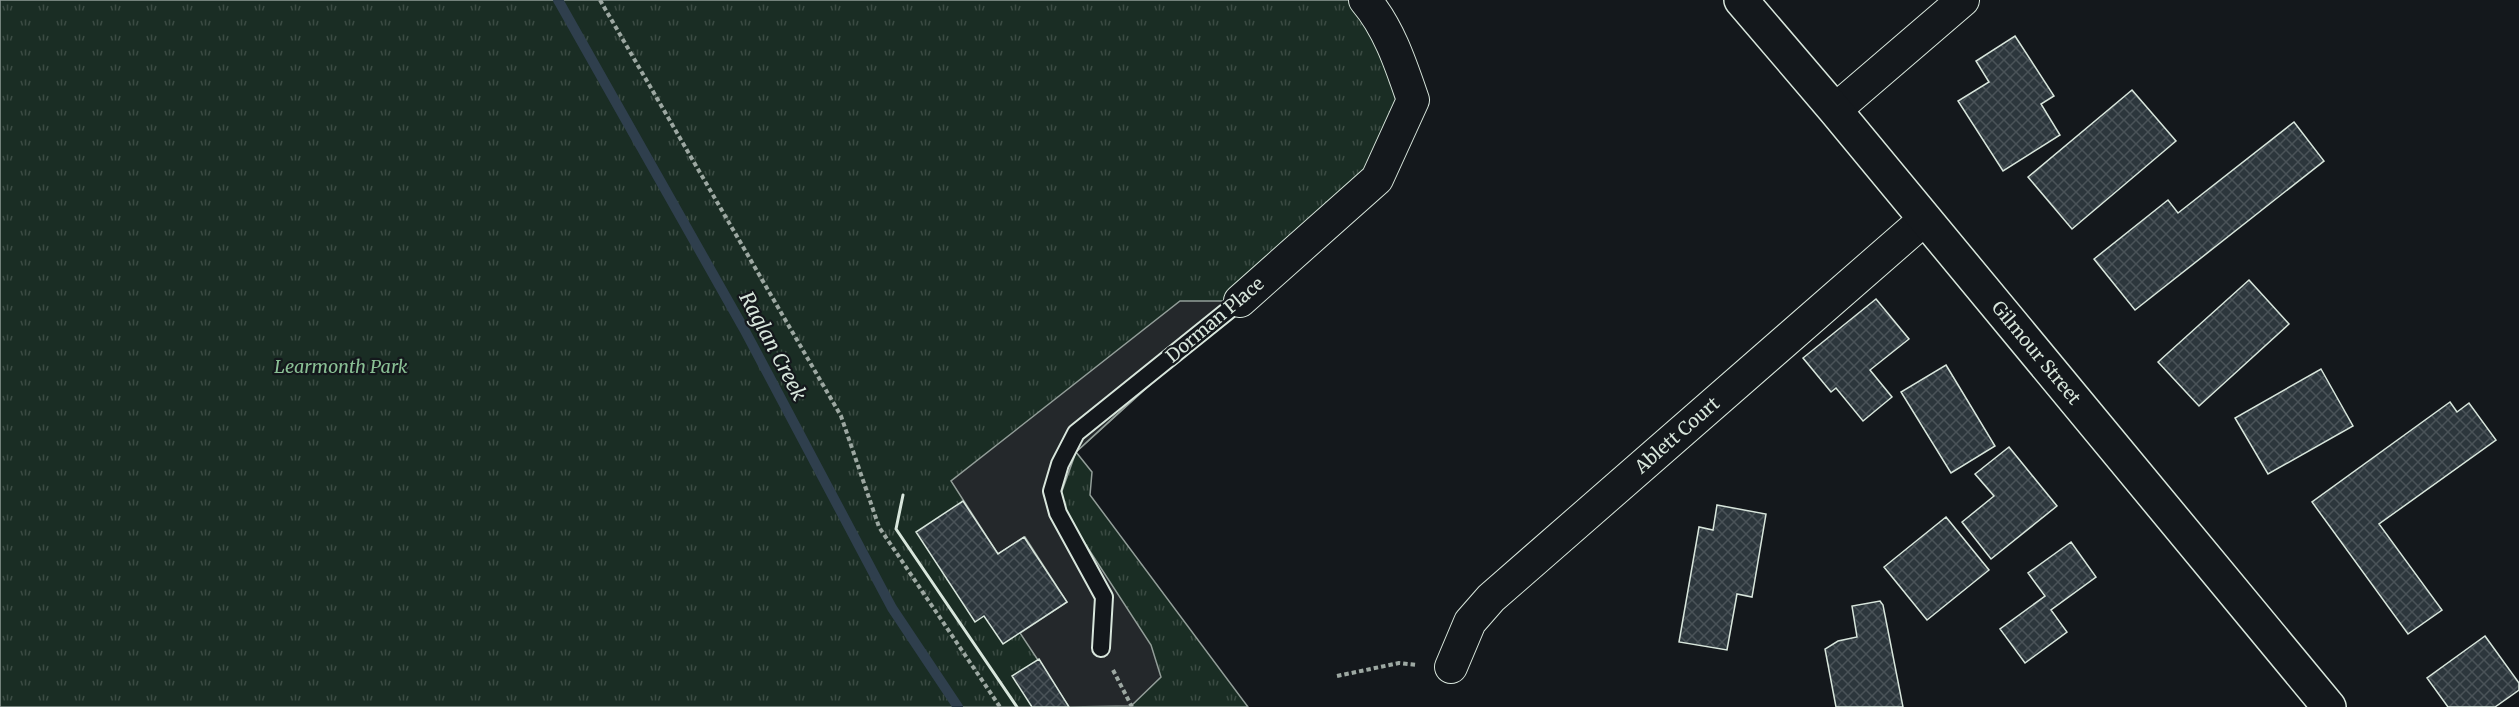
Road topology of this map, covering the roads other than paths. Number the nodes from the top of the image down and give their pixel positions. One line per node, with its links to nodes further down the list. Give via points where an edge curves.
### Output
1 (1365, 0): 6 (street, Dorman Place, via 1397,54 1413,100 1377,178)
2 (1741, 0): 4 (main road, Gilmour Street)
3 (1963, 0): 4 (street)
4 (1835, 110): 5 (main road, Gilmour Street)
5 (1925, 219): 8 (street, Ablett Court, via 1491,598 1470,622); 9 (main road, Gilmour Street)
6 (1240, 301): 7 (lane, Dorman Place, via 1077,433 1060,464 1052,491 1058,513 1104,597)
7 (1101, 648)
8 (1451, 667)
9 (2329, 707)

